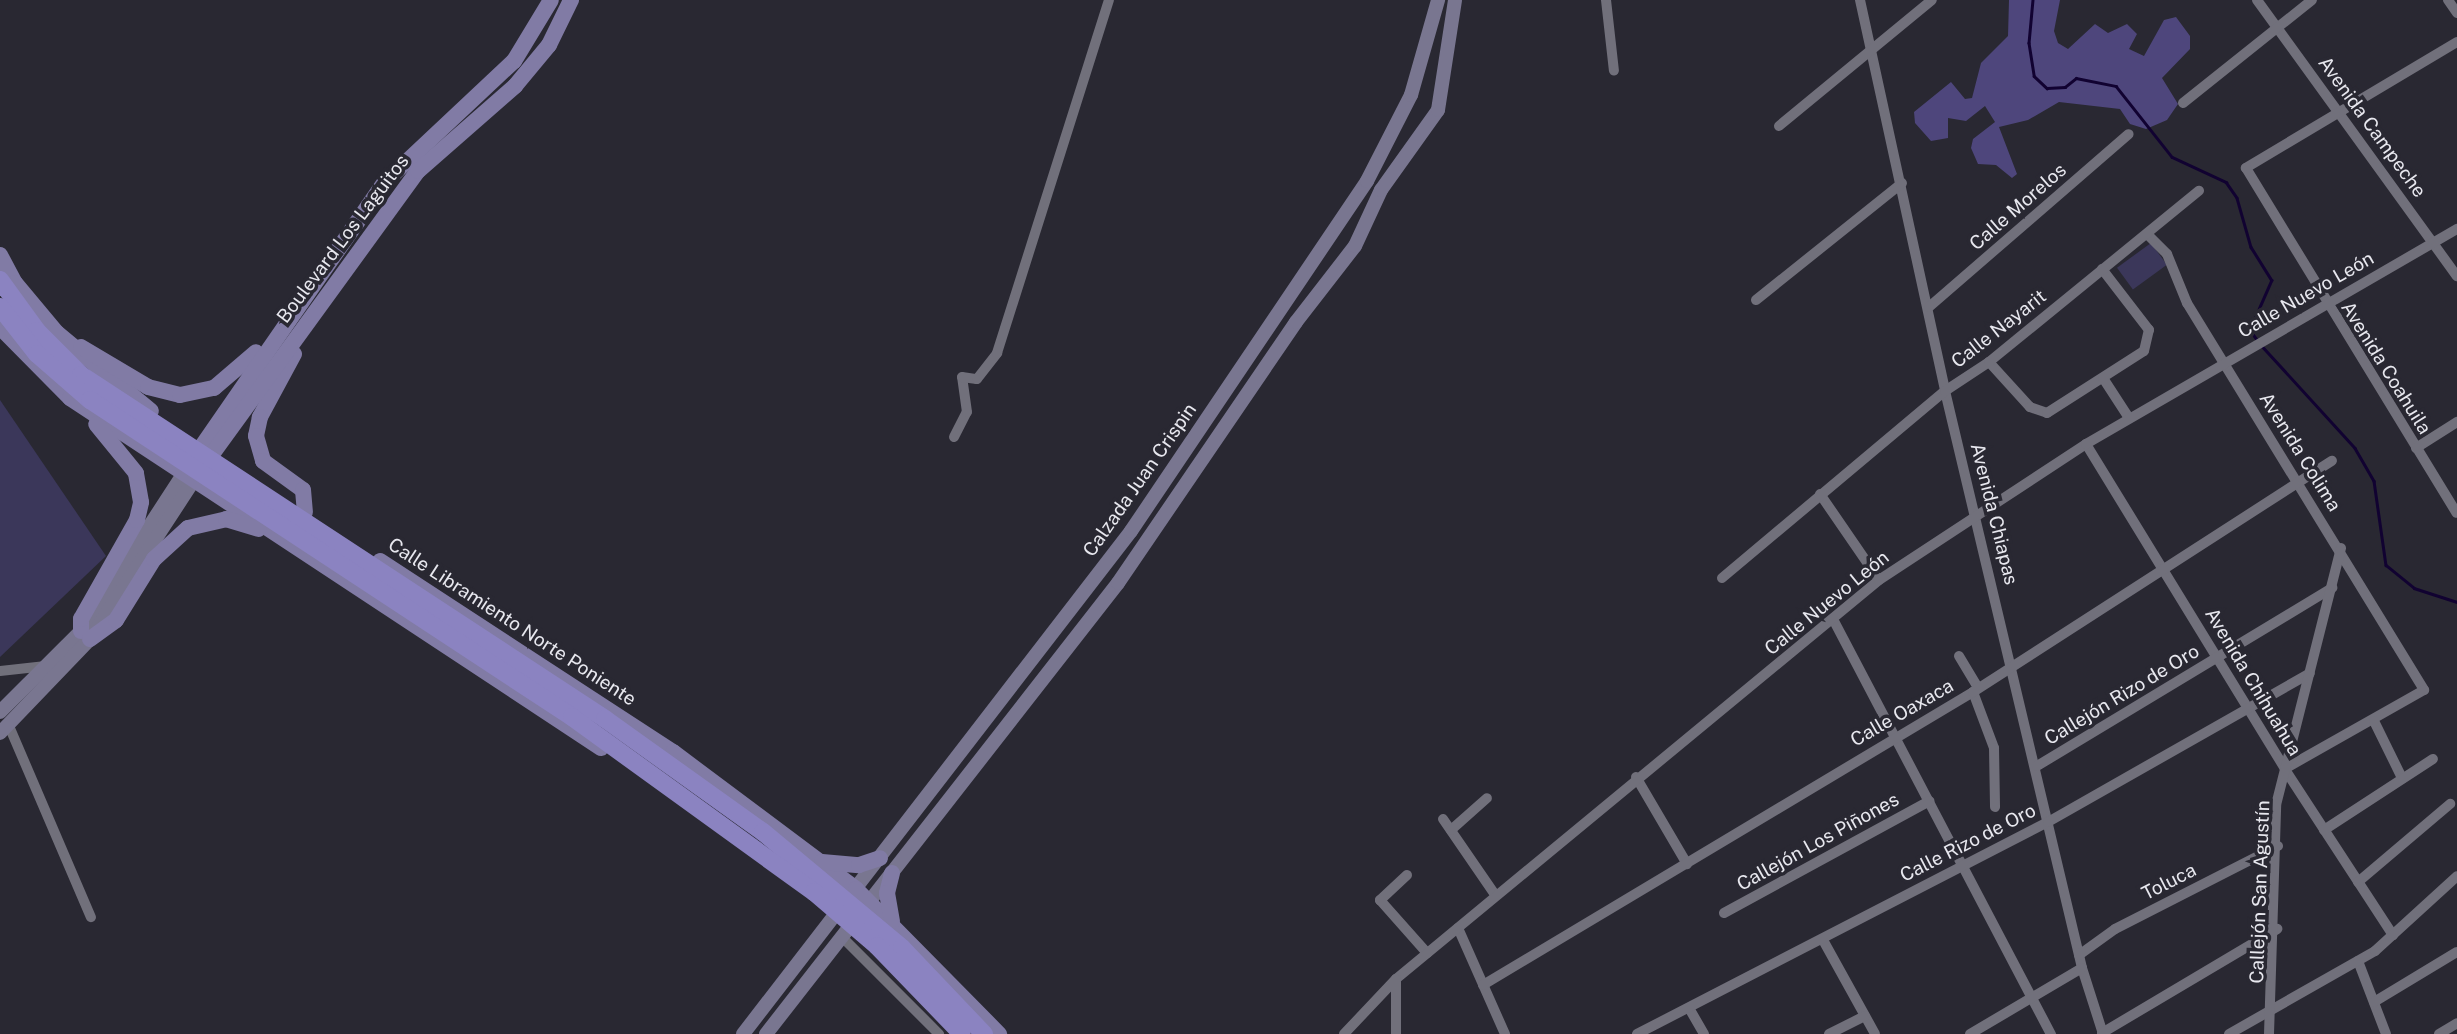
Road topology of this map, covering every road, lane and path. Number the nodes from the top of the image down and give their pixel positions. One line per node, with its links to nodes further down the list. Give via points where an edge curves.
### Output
1 (551, 0): 36 (main road, Boulevard Los Laguitos, via 514,61 385,182)
2 (571, 0): 36 (main road, Boulevard Los Laguitos, via 532,66 418,171)
3 (1109, 0): 48 (street, via 997,353 977,379 962,377 967,412)
4 (1438, 0): 17 (main road, Calzada Juan Crispin)
5 (1455, 0): 19 (main road, Calzada Juan Crispin)
6 (1606, 0): 16 (street)
7 (1860, 0): 15 (street, Avenida Chiapas)
8 (1933, 0): 15 (street)
9 (2257, 0): 13 (street, Avenida Campeche)
10 (2312, 0): 13 (street)
11 (2448, 0): 12 (street)
12 (2457, 13)
13 (2276, 26): 18 (street); 20 (street, Avenida Campeche)
14 (2457, 42): 20 (street)
15 (1871, 49): 22 (street); 25 (street, Avenida Chiapas)
16 (1615, 71)
17 (1411, 95): 19 (main road, via 1429,96); 21 (main road, Calzada Juan Crispin)
18 (2183, 103)
19 (1438, 110): 23 (main road, Calzada Juan Crispin)
20 (2338, 110): 29 (street, Avenida Campeche); 35 (street, Avenida Coahuila, via 2246,168)
21 (1404, 113): 23 (main road, via 1414,124); 93 (main road, Calzada Juan Crispin, via 1367,181 1131,531)
22 (1779, 126)
23 (1430, 127): 97 (main road, Calzada Juan Crispin, via 1381,190 1355,246 1296,322 1118,583)
24 (2129, 134): 38 (street, Calle Morelos)
25 (1902, 183): 34 (street); 38 (street, Avenida Chiapas)
26 (2199, 191): 28 (street, Calle Nayarit)
27 (2457, 229): 29 (street, Calle Nuevo León)
28 (2147, 234): 31 (street, Calle Nayarit); 42 (street, Avenida Colima, via 2167,254 2187,303)
29 (2433, 243): 32 (street, Avenida Campeche); 35 (street, Calle Nuevo León)
30 (0, 255): 40 (main road, Calle Libramiento Norte Poniente, via 15,283)
31 (2102, 269): 41 (street, Calle Nayarit); 43 (street, via 2150,336 2144,351)
32 (2457, 276)
33 (0, 280): 131 (highway, Calle Libramiento Norte Poniente, via 37,331 81,375 605,719 752,824 902,948)
34 (1756, 300)
35 (2325, 304): 42 (street, Calle Nuevo León); 51 (street, Avenida Coahuila)
36 (307, 305): 40 (main road, via 246,364 198,394 163,393 148,387); 50 (main road, Boulevard Los Laguitos); 56 (main road, via 256,436 263,461 303,490)
37 (0, 307): 130 (highway, via 37,354 90,400 572,717 783,869 877,946)
38 (1930, 307): 44 (street, Avenida Chiapas)
39 (0, 327): 45 (main road)
40 (57, 333): 50 (main road, Calle Libramiento Norte Poniente, via 118,389)
41 (1989, 362): 43 (street, via 2040,413); 44 (street, Calle Nayarit)
42 (2226, 362): 46 (street, Calle Nuevo León); 54 (street, Avenida Colima)
43 (2103, 378): 46 (street)
44 (1945, 391): 55 (street, Calle Nayarit); 58 (street, Avenida Chiapas)
45 (70, 398): 53 (main road); 66 (main road, via 125,455 136,473 141,502 137,520 81,619)
46 (2129, 418): 49 (street, Calle Nuevo León)
47 (2457, 422): 51 (street)
48 (954, 437)
49 (2086, 444): 58 (street, Calle Nuevo León); 61 (street, Avenida Chihuahua)
50 (207, 448): 53 (main road, Boulevard Los Laguitos); 56 (main road, Calle Libramiento Norte Poniente)
51 (2416, 448): 57 (street, Avenida Coahuila)
52 (2332, 461): 54 (street, Calle Oaxaca)
53 (189, 477): 59 (main road); 66 (main road)
54 (2296, 484): 60 (street, Avenida Colima); 61 (street, Calle Oaxaca)
55 (1820, 494): 62 (street, Calle Nayarit); 63 (street)
56 (305, 512): 94 (main road, Calle Libramiento Norte Poniente, via 647,735)
57 (2457, 513)
58 (1978, 516): 63 (street, Calle Nuevo León); 70 (street, Avenida Chiapas)
59 (278, 535): 66 (main road, via 226,519 188,528 154,559 116,620); 106 (main road, via 614,756)
60 (2341, 548): 64 (street, Callejón San Agustín); 76 (street, Avenida Colima, via 2424,690)
61 (2165, 570): 68 (street, Avenida Chihuahua); 70 (street, Calle Oaxaca)
62 (1722, 578)
63 (1879, 580): 65 (street, Calle Nuevo León)
64 (2332, 588): 68 (street, Callejón Rizo de Oro); 72 (street, Callejón San Agustín)
65 (1834, 621): 78 (street); 82 (street, Calle Nuevo León)
66 (85, 635): 69 (main road); 77 (main road)
67 (1959, 656): 73 (street)
68 (2218, 658): 74 (street, Avenida Chihuahua); 80 (street, Callejón Rizo de Oro)
69 (47, 666): 71 (street); 75 (main road)
70 (2013, 666): 73 (street, Calle Oaxaca); 80 (street, Avenida Chiapas)
71 (0, 671)
72 (2310, 673): 74 (street, Calle Rizo de Oro); 81 (street, Callejón San Agustín)
73 (1975, 690): 78 (street, Calle Oaxaca); 87 (street, via 1994,748)
74 (2249, 709): 81 (street, Avenida Chihuahua); 89 (street, Calle Rizo de Oro)
75 (0, 712)
76 (2374, 721): 81 (street); 83 (street)
77 (5, 730): 105 (street)
78 (1898, 734): 85 (street); 95 (street, Calle Oaxaca)
79 (2433, 759): 83 (street)
80 (2036, 766): 89 (street, Avenida Chiapas)
81 (2287, 769): 91 (street, Avenida Chihuahua); 92 (street, Callejón San Agustín, via 2276,805)
82 (1636, 777): 95 (street); 102 (street, Calle Nuevo León)
83 (2402, 778): 91 (street)
84 (1487, 798): 90 (street)
85 (1929, 801): 96 (street); 104 (street, Callejón Los Piñones)
86 (2451, 804): 100 (street)
87 (1995, 807)
88 (1443, 819): 90 (street)
89 (2048, 822): 96 (street, Calle Rizo de Oro); 115 (street, Avenida Chiapas)
90 (1451, 830): 102 (street)
91 (2323, 830): 100 (street, Avenida Chihuahua)
92 (2278, 846): 109 (street, Callejón San Agustín); 115 (street, Toluca, via 2115,929)
93 (880, 858): 94 (main road, via 859,866); 101 (main road, Calzada Juan Crispin)
94 (816, 860): 101 (main road, Calle Libramiento Norte Poniente)
95 (1687, 864): 119 (street, Calle Oaxaca)
96 (1962, 864): 112 (street, Calle Rizo de Oro); 120 (street)
97 (892, 873): 103 (main road, Calzada Juan Crispin); 107 (main road, via 888,909)
98 (1407, 875): 114 (street, via 1380,900)
99 (2457, 876): 111 (street)
100 (2358, 882): 111 (street, Avenida Chihuahua)
101 (856, 889): 103 (main road, Calle Libramiento Norte Poniente); 106 (main road, Calzada Juan Crispin)
102 (1496, 896): 108 (street, Calle Nuevo León)
103 (871, 902): 107 (main road, Calle Libramiento Norte Poniente); 110 (main road, Calzada Juan Crispin)
104 (1724, 913)
105 (90, 917)
106 (835, 918): 110 (main road); 126 (main road, Calzada Juan Crispin)
107 (893, 924): 132 (main road, Calle Libramiento Norte Poniente)
108 (1458, 928): 114 (street, Calle Nuevo León); 119 (street)
109 (2277, 929): 123 (street, Callejón San Agustín); 142 (street)
110 (846, 934): 127 (main road, Calzada Juan Crispin); 128 (street); 129 (main road)
111 (2393, 935): 116 (street)
112 (1823, 940): 122 (street, Calle Rizo de Oro); 124 (street)
113 (2457, 952): 121 (street)
114 (1427, 953): 118 (street, Calle Nuevo León)
115 (2078, 955): 117 (street, Avenida Chiapas)
116 (2358, 961): 121 (street); 123 (street)
117 (2082, 968): 120 (street); 142 (street, Avenida Chiapas)
118 (1396, 979): 133 (street, Calle Nuevo León); 134 (street)
119 (1483, 985): 135 (street)
120 (2032, 999): 140 (street); 141 (street)
121 (2374, 1002): 145 (street)
122 (1689, 1008): 136 (street, Calle Rizo de Oro); 137 (street)
123 (2274, 1008): 143 (street); 144 (street, Callejón San Agustín)
124 (1865, 1016): 138 (street); 139 (street)
125 (2457, 1023): 146 (street)
126 (743, 1034)
127 (766, 1034)
128 (939, 1034)
129 (952, 1034)
130 (962, 1034)
131 (984, 1034)
132 (999, 1034)
133 (1344, 1034)
134 (1396, 1034)
135 (1505, 1034)
136 (1637, 1034)
137 (1704, 1034)
138 (1829, 1034)
139 (1875, 1034)
140 (1970, 1034)
141 (2051, 1034)
142 (2102, 1034)
143 (2229, 1034)
144 (2269, 1034)
145 (2386, 1034)
146 (2439, 1034)

